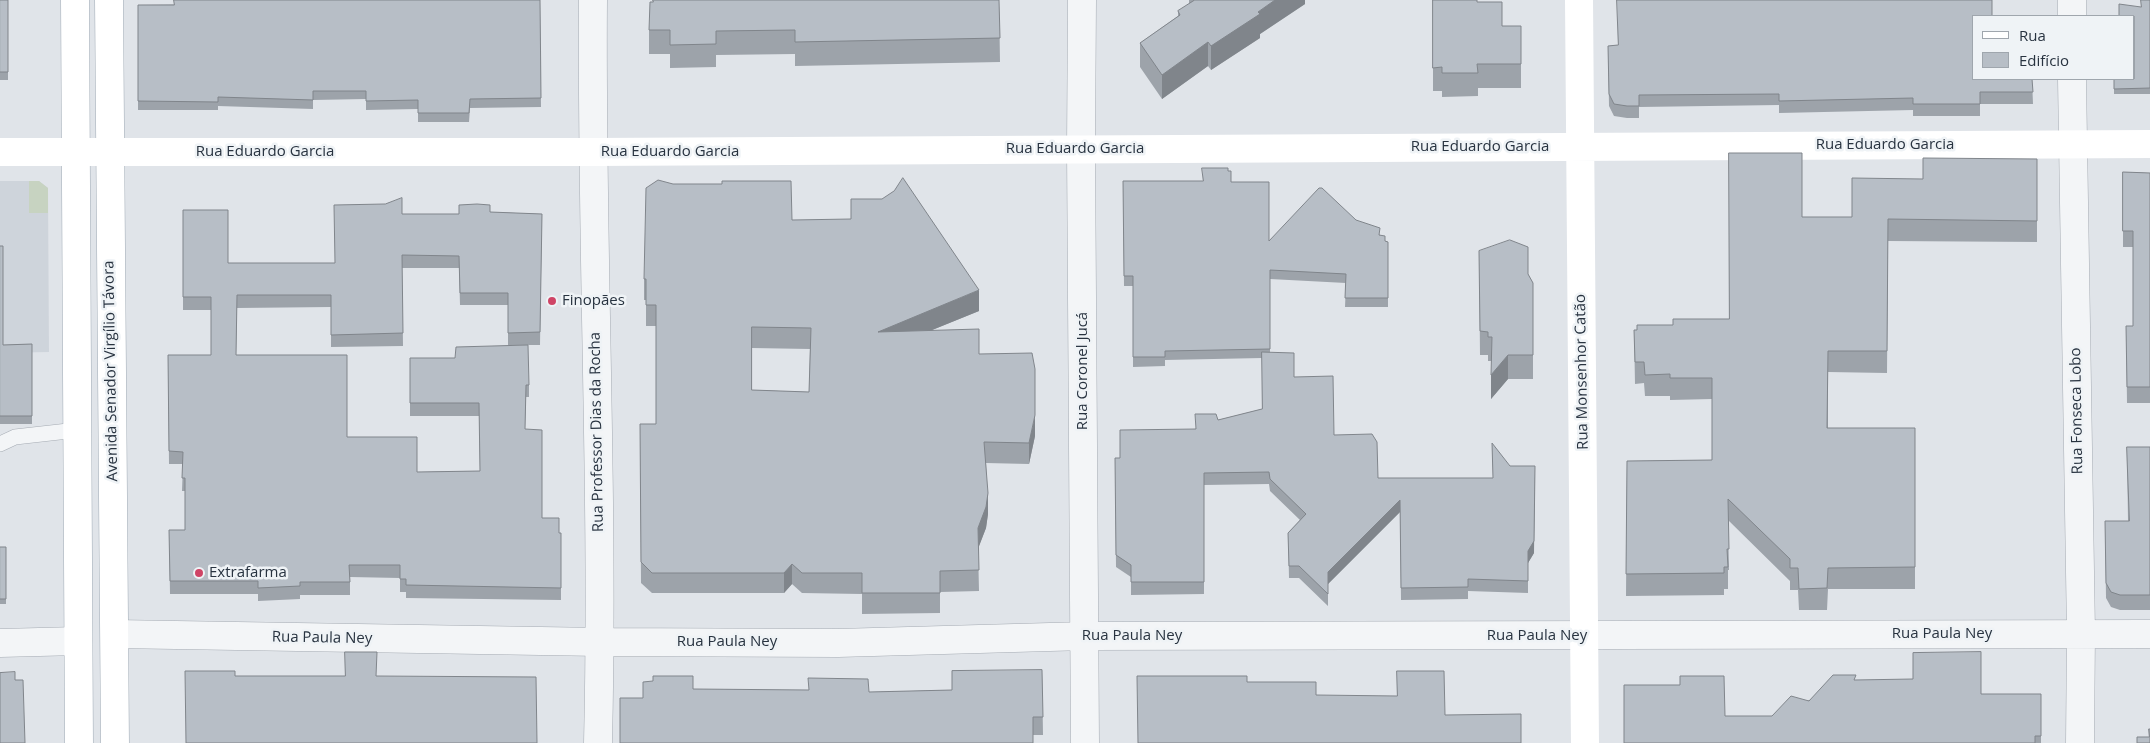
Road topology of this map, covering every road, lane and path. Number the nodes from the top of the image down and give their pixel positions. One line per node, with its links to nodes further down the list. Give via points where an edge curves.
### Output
1 (75, 0): 13 (main road)
2 (108, 0): 15 (main road, Avenida Senador Virgílio Távora)
3 (593, 0): 16 (street, Rua Professor Dias da Rocha)
4 (1082, 0): 12 (street, Rua Coronel Jucá)
5 (1579, 0): 11 (main road, Rua Monsenhor Catão)
6 (2072, 0): 7 (street)
7 (2072, 15)
8 (2072, 80): 10 (street, Rua Fonseca Lobo)
9 (2150, 144): 10 (main road, Rua Eduardo Garcia)
10 (2072, 145): 11 (main road, Rua Eduardo Garcia); 19 (street, Rua Fonseca Lobo)
11 (1580, 147): 12 (main road, Rua Eduardo Garcia); 23 (main road, Rua Monsenhor Catão)
12 (1081, 149): 16 (main road, Rua Eduardo Garcia); 22 (street, Rua Coronel Jucá)
13 (76, 151): 14 (main road, Rua Eduardo Garcia); 15 (main road, Rua Eduardo Garcia); 17 (main road)
14 (0, 152)
15 (109, 152): 16 (main road, Rua Eduardo Garcia); 20 (main road, Avenida Senador Virgílio Távora)
16 (592, 152): 25 (street, Rua Professor Dias da Rocha)
17 (77, 430): 18 (lane, via 15,437); 24 (main road)
18 (0, 444)
19 (2081, 633): 21 (street, Rua Paula Ney); 23 (street, Rua Paula Ney); 32 (street, Rua Fonseca Lobo)
20 (115, 634): 25 (street, Rua Paula Ney); 28 (main road, Avenida Senador Virgílio Távora)
21 (2150, 634)
22 (1085, 636): 23 (street, Rua Paula Ney); 25 (street, Rua Paula Ney, via 838,643); 30 (street, Rua Coronel Jucá)
23 (1585, 636): 31 (main road, Rua Monsenhor Catão)
24 (78, 641): 26 (street); 27 (main road)
25 (601, 642): 29 (street, Rua Professor Dias da Rocha)
26 (0, 643)
27 (79, 743)
28 (114, 743)
29 (598, 743)
30 (1085, 743)
31 (1585, 743)
32 (2080, 743)

